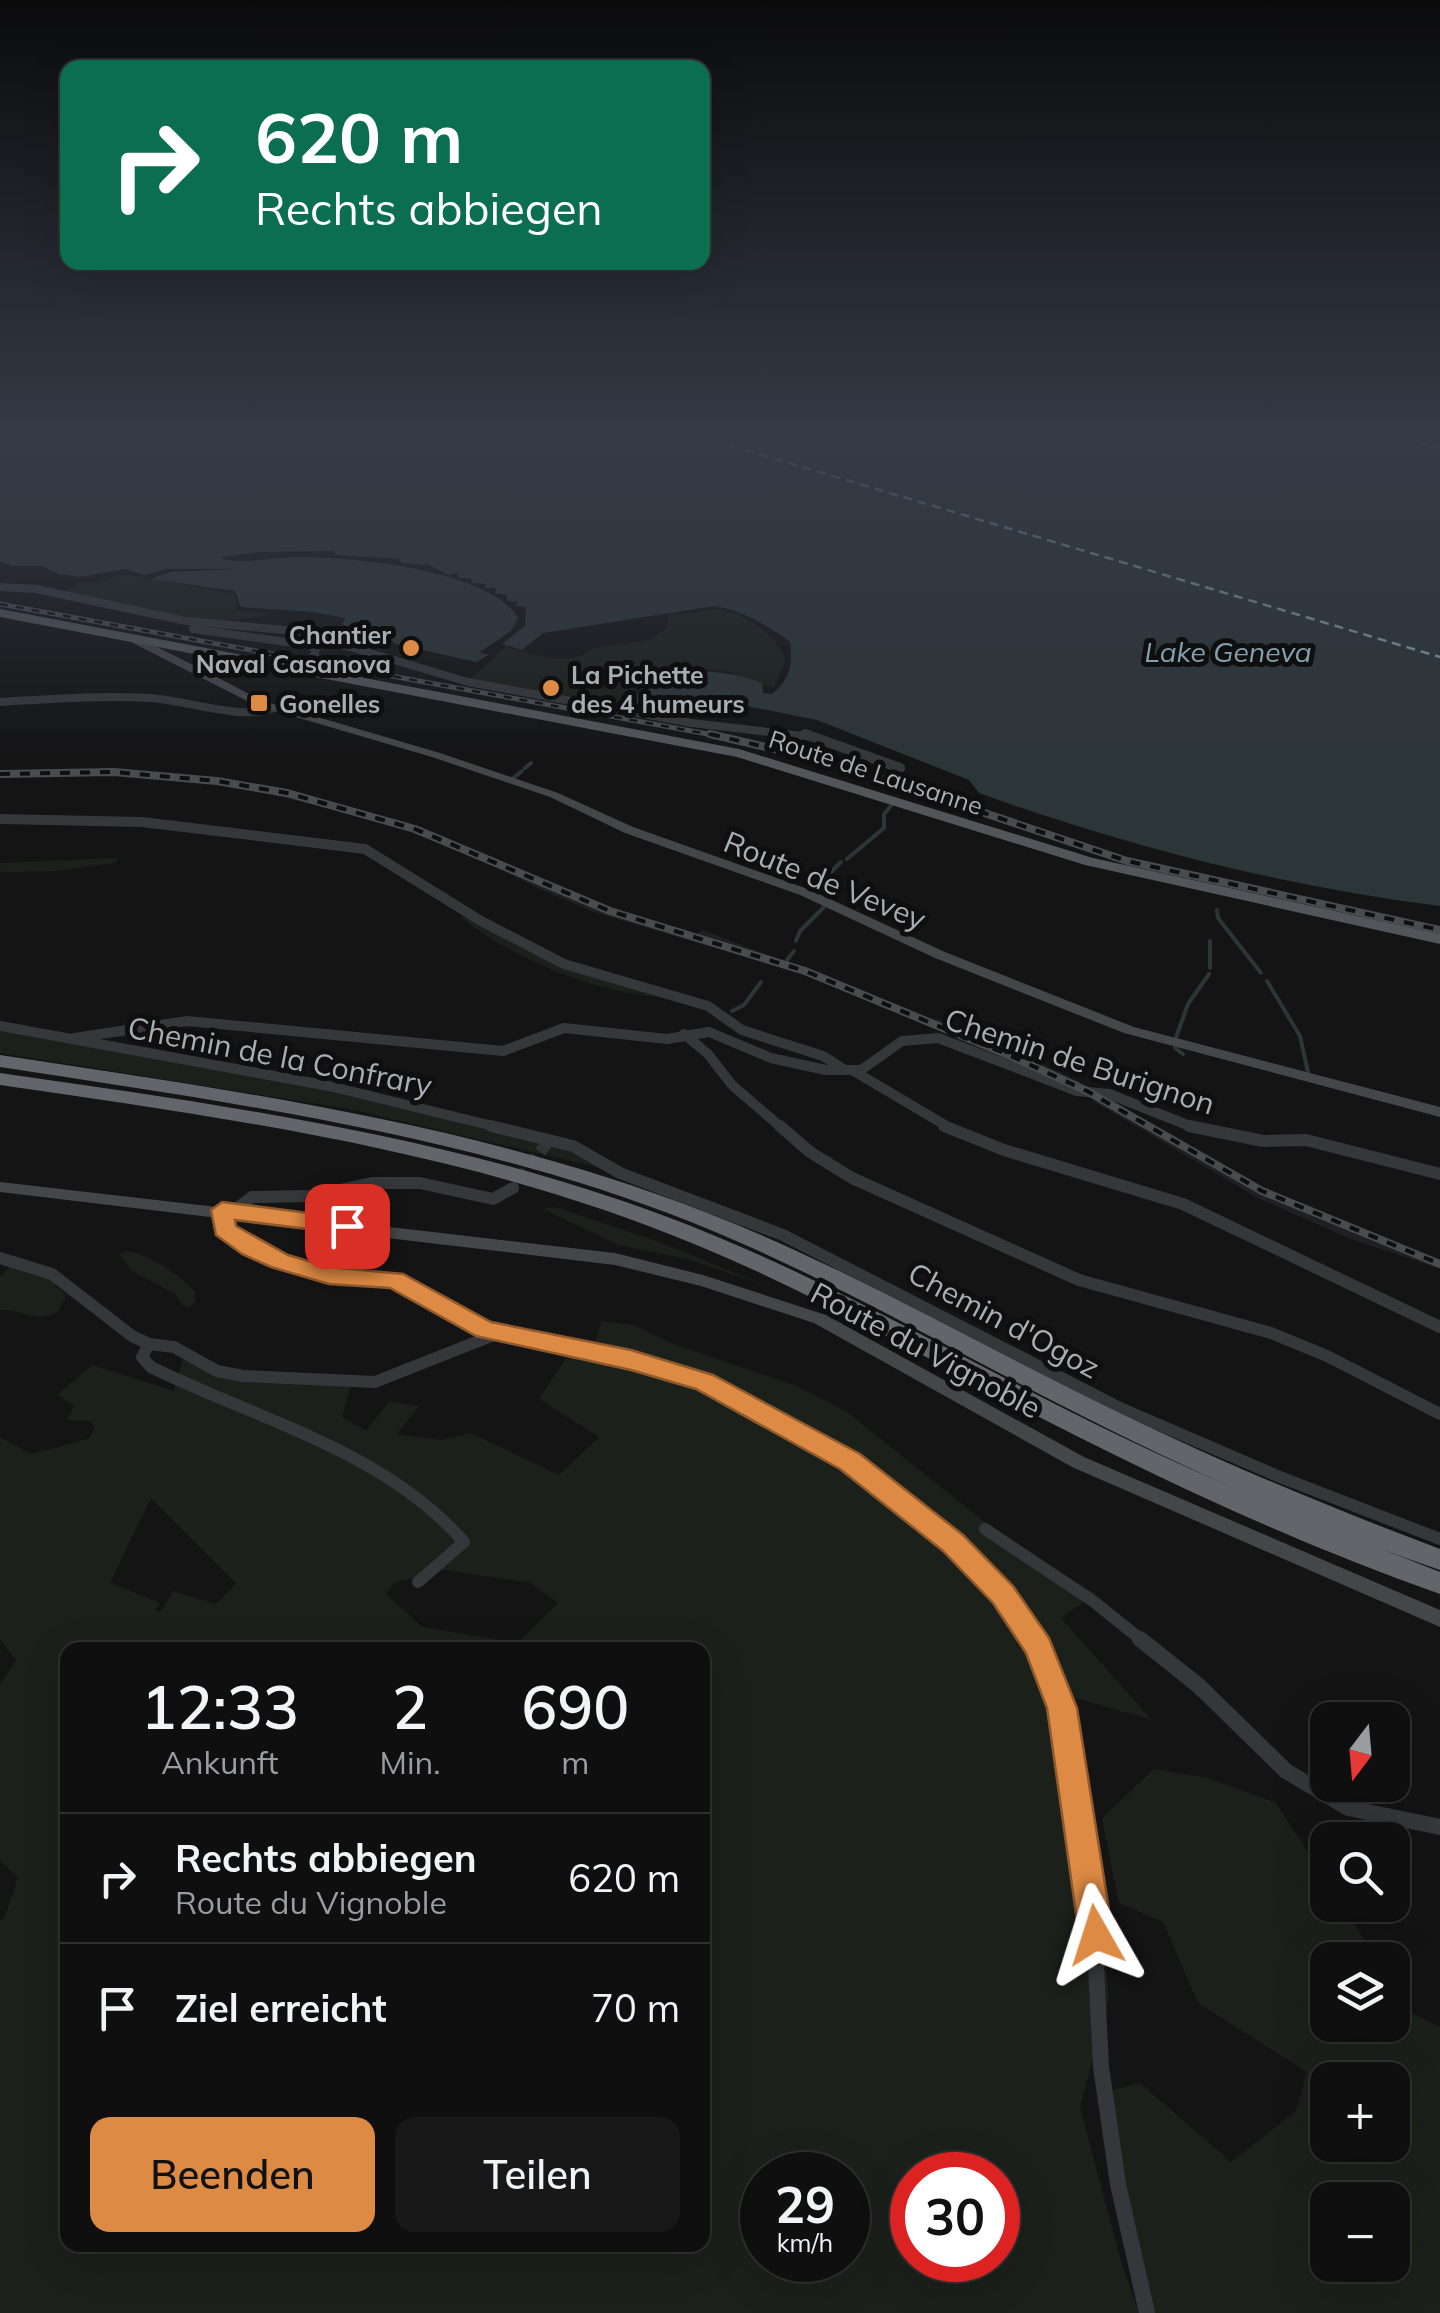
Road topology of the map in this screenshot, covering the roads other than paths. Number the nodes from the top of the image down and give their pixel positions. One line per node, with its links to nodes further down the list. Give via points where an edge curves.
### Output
1 (0, 587): 3 (street)
2 (0, 614): 5 (main road, Route de Lausanne, via 135,640)
3 (175, 618): 6 (street, bridge, via 177,627 316,649); 9 (street, via 296,631 484,685 692,723 804,734)
4 (234, 659): 5 (main road, Route de Lausanne); 5 (main road); 6 (main road, Route de Lausanne)
5 (194, 662): 8 (main road, Route de Vevey, via 242,696)
6 (302, 667): 11 (main road, Route de Lausanne, via 740,752 1078,859)
7 (0, 702): 8 (street, via 169,700 254,714)
8 (274, 708): 18 (main road, Route de Vevey, via 554,795 1151,1038)
9 (900, 768)
10 (0, 819): 16 (street, via 142,822 365,849 564,964 708,1006 742,1030)
11 (1440, 939)
12 (0, 1026): 14 (street, Chemin de la Confrary)
13 (684, 1034): 14 (street, via 564,1028 504,1051 188,1021); 16 (street, via 709,1032 770,1058); 28 (street, via 732,1086 852,1178 1079,1280 1271,1334)
14 (65, 1040): 19 (street, Chemin de la Confrary, via 330,1086)
15 (0, 1061): 31 (highway, via 407,1130 538,1162 675,1208 842,1281 1113,1420)
16 (848, 1070): 20 (street, Chemin de Burignon, via 874,1064 902,1041 938,1038 1200,1130 1263,1141 1306,1140); 25 (street, via 914,1104 934,1122 1184,1204)
17 (0, 1079): 33 (highway, via 303,1125 477,1163 660,1222 864,1314 1232,1499)
18 (1440, 1112)
19 (549, 1140): 30 (street, Chemin d'Ogoz, via 783,1235 1120,1408)
20 (1440, 1174)
21 (0, 1186): 23 (main road, Route du Vignoble)
22 (513, 1188): 23 (street, via 486,1198 420,1183 372,1183 312,1196 252,1198)
23 (227, 1211): 26 (street, via 224,1229 264,1255 329,1276 394,1280); 34 (main road, Route du Vignoble, via 615,1259 796,1310 1078,1462)
24 (0, 1258): 27 (street, via 52,1274)
25 (1440, 1327)
26 (498, 1333): 27 (street, via 376,1382 243,1376); 36 (street, via 704,1382 850,1462 953,1543 1003,1594 1039,1647 1062,1708 1079,1806 1099,1965 1102,2067 1118,2184)
27 (149, 1344): 32 (street, via 142,1357 150,1366 376,1471 446,1520 464,1542)
28 (1440, 1414)
29 (984, 1530): 35 (street, via 1093,1601 1199,1686 1286,1770 1348,1808)
30 (1440, 1538)
31 (1440, 1560)
32 (418, 1582)
33 (1440, 1583)
34 (1440, 1619)
35 (1440, 1828)
36 (1147, 2313)

